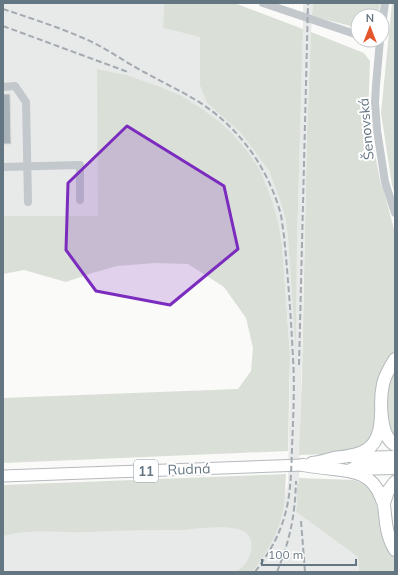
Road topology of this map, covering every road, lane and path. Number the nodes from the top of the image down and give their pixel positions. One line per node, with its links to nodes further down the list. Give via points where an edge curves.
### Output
1 (263, 3): 2 (street)
2 (350, 32)
3 (377, 48): 9 (street, Šenovská, via 377,130 385,182)
4 (3, 87): 5 (street, via 15,86 26,102)
5 (27, 166): 6 (street); 7 (street, via 80,165); 8 (street)
6 (3, 167)
7 (80, 200)
8 (28, 202)
9 (395, 213)
10 (395, 359): 11 (highway, via 383,384)
11 (381, 412): 12 (highway, via 386,434); 14 (highway, via 378,435 372,446 364,452)
12 (395, 445)
13 (395, 456): 14 (highway, 11)
14 (333, 464): 15 (highway, 11); 16 (highway, 11); 19 (highway, via 368,479 377,488)
15 (303, 466): 17 (main road, Rudná / 11)
16 (395, 468)
17 (3, 476)
18 (395, 482): 19 (highway, via 388,490)
19 (384, 503): 20 (highway, via 387,531)
20 (395, 550)

